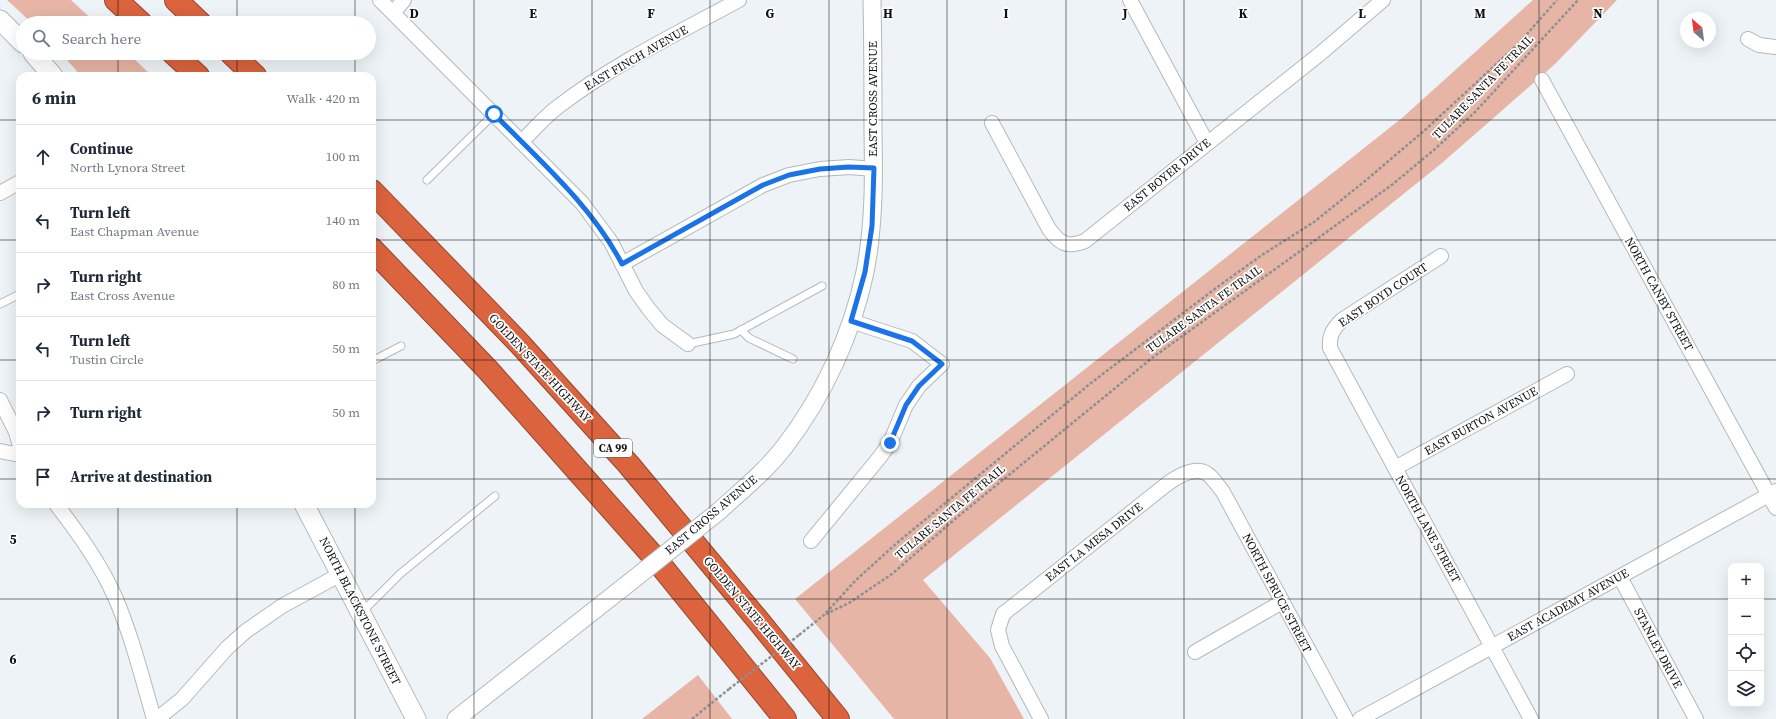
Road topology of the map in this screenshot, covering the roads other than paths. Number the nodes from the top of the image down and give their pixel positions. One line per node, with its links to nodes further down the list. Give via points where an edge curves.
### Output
1 (116, 0): 10 (highway)
2 (176, 0): 11 (highway)
3 (380, 0): 9 (street)
4 (404, 0): 9 (street)
5 (739, 0): 25 (street, EAST FINCH AVENUE, via 618,66 584,88 557,107)
6 (872, 0): 27 (street, EAST CROSS AVENUE)
7 (1130, 0): 26 (street)
8 (1376, 2): 26 (street, EAST BOYER DRIVE)
9 (393, 13): 23 (street)
10 (133, 16)
11 (193, 16)
12 (0, 20): 13 (main road)
13 (16, 36)
14 (1748, 39): 15 (street, via 1759,45)
15 (1776, 47)
16 (39, 60): 19 (main road)
17 (181, 60): 20 (highway)
18 (238, 60): 21 (highway)
19 (50, 72)
20 (194, 72)
21 (251, 72)
22 (1542, 80): 52 (street, NORTH CANBY STREET)
23 (494, 114): 25 (street); 28 (lane)
24 (992, 123): 26 (street, EAST BOYER DRIVE, via 1049,229 1060,242 1072,245 1085,241)
25 (521, 142): 34 (street, via 582,203 610,242)
26 (1207, 143)
27 (874, 168): 34 (street, via 820,169 789,175 763,185); 38 (street, EAST CROSS AVENUE, via 872,226 865,272)
28 (427, 180)
29 (16, 184): 30 (street)
30 (0, 193)
31 (376, 195): 69 (highway, GOLDEN STATE HIGHWAY / CA 99, via 519,343 629,465)
32 (376, 253): 68 (highway, via 488,370 654,558)
33 (1441, 256): 40 (street, EAST BOYD COURT, via 1342,320 1334,328)
34 (622, 264): 41 (street, via 648,308 662,325)
35 (822, 286): 39 (lane)
36 (16, 296): 37 (lane)
37 (0, 304)
38 (851, 321): 57 (street, via 912,341 942,364 919,386 906,405 890,443 880,458); 67 (street, EAST CROSS AVENUE, bridge, via 825,383 807,414 785,447 759,474 718,512)
39 (741, 330): 41 (lane, via 711,340); 44 (lane, via 749,338)
40 (1330, 338): 50 (street, NORTH LANE STREET, via 1330,348 1334,357)
41 (688, 344)
42 (401, 346): 43 (lane)
43 (376, 359)
44 (793, 359)
45 (1567, 374): 50 (street, EAST BURTON AVENUE)
46 (0, 400): 47 (street)
47 (16, 432)
48 (0, 451): 49 (street)
49 (16, 454)
50 (1395, 468): 62 (street, NORTH LANE STREET)
51 (1202, 472): 60 (street, NORTH SPRUCE STREET, via 1210,475 1223,492); 70 (street, EAST LA MESA DRIVE, via 1192,471 1180,475 1167,484 1003,614 998,630 1002,646)
52 (1772, 492): 56 (street, NORTH CANBY STREET); 59 (street, EAST ACADEMY AVENUE)
53 (495, 496): 61 (lane, via 400,574)
54 (59, 508): 64 (street, via 81,538 114,596 126,626)
55 (306, 508): 58 (main road, NORTH BLACKSTONE STREET)
56 (1776, 508)
57 (811, 541)
58 (341, 574): 61 (main road, NORTH BLACKSTONE STREET); 65 (street, via 282,606 246,631 227,648 182,699)
59 (1620, 577): 62 (street, EAST ACADEMY AVENUE); 74 (street, STANLEY DRIVE)
60 (1282, 602): 63 (street); 71 (street, NORTH SPRUCE STREET)
61 (361, 613): 66 (main road, NORTH BLACKSTONE STREET)
62 (1492, 646): 72 (street, EAST ACADEMY AVENUE); 73 (street, NORTH LANE STREET)
63 (1195, 652)
64 (154, 719)
65 (157, 719)
66 (416, 719)
67 (456, 719)
68 (785, 719)
69 (838, 719)
70 (1041, 719)
71 (1346, 719)
72 (1360, 719)
73 (1531, 719)
74 (1696, 719)

